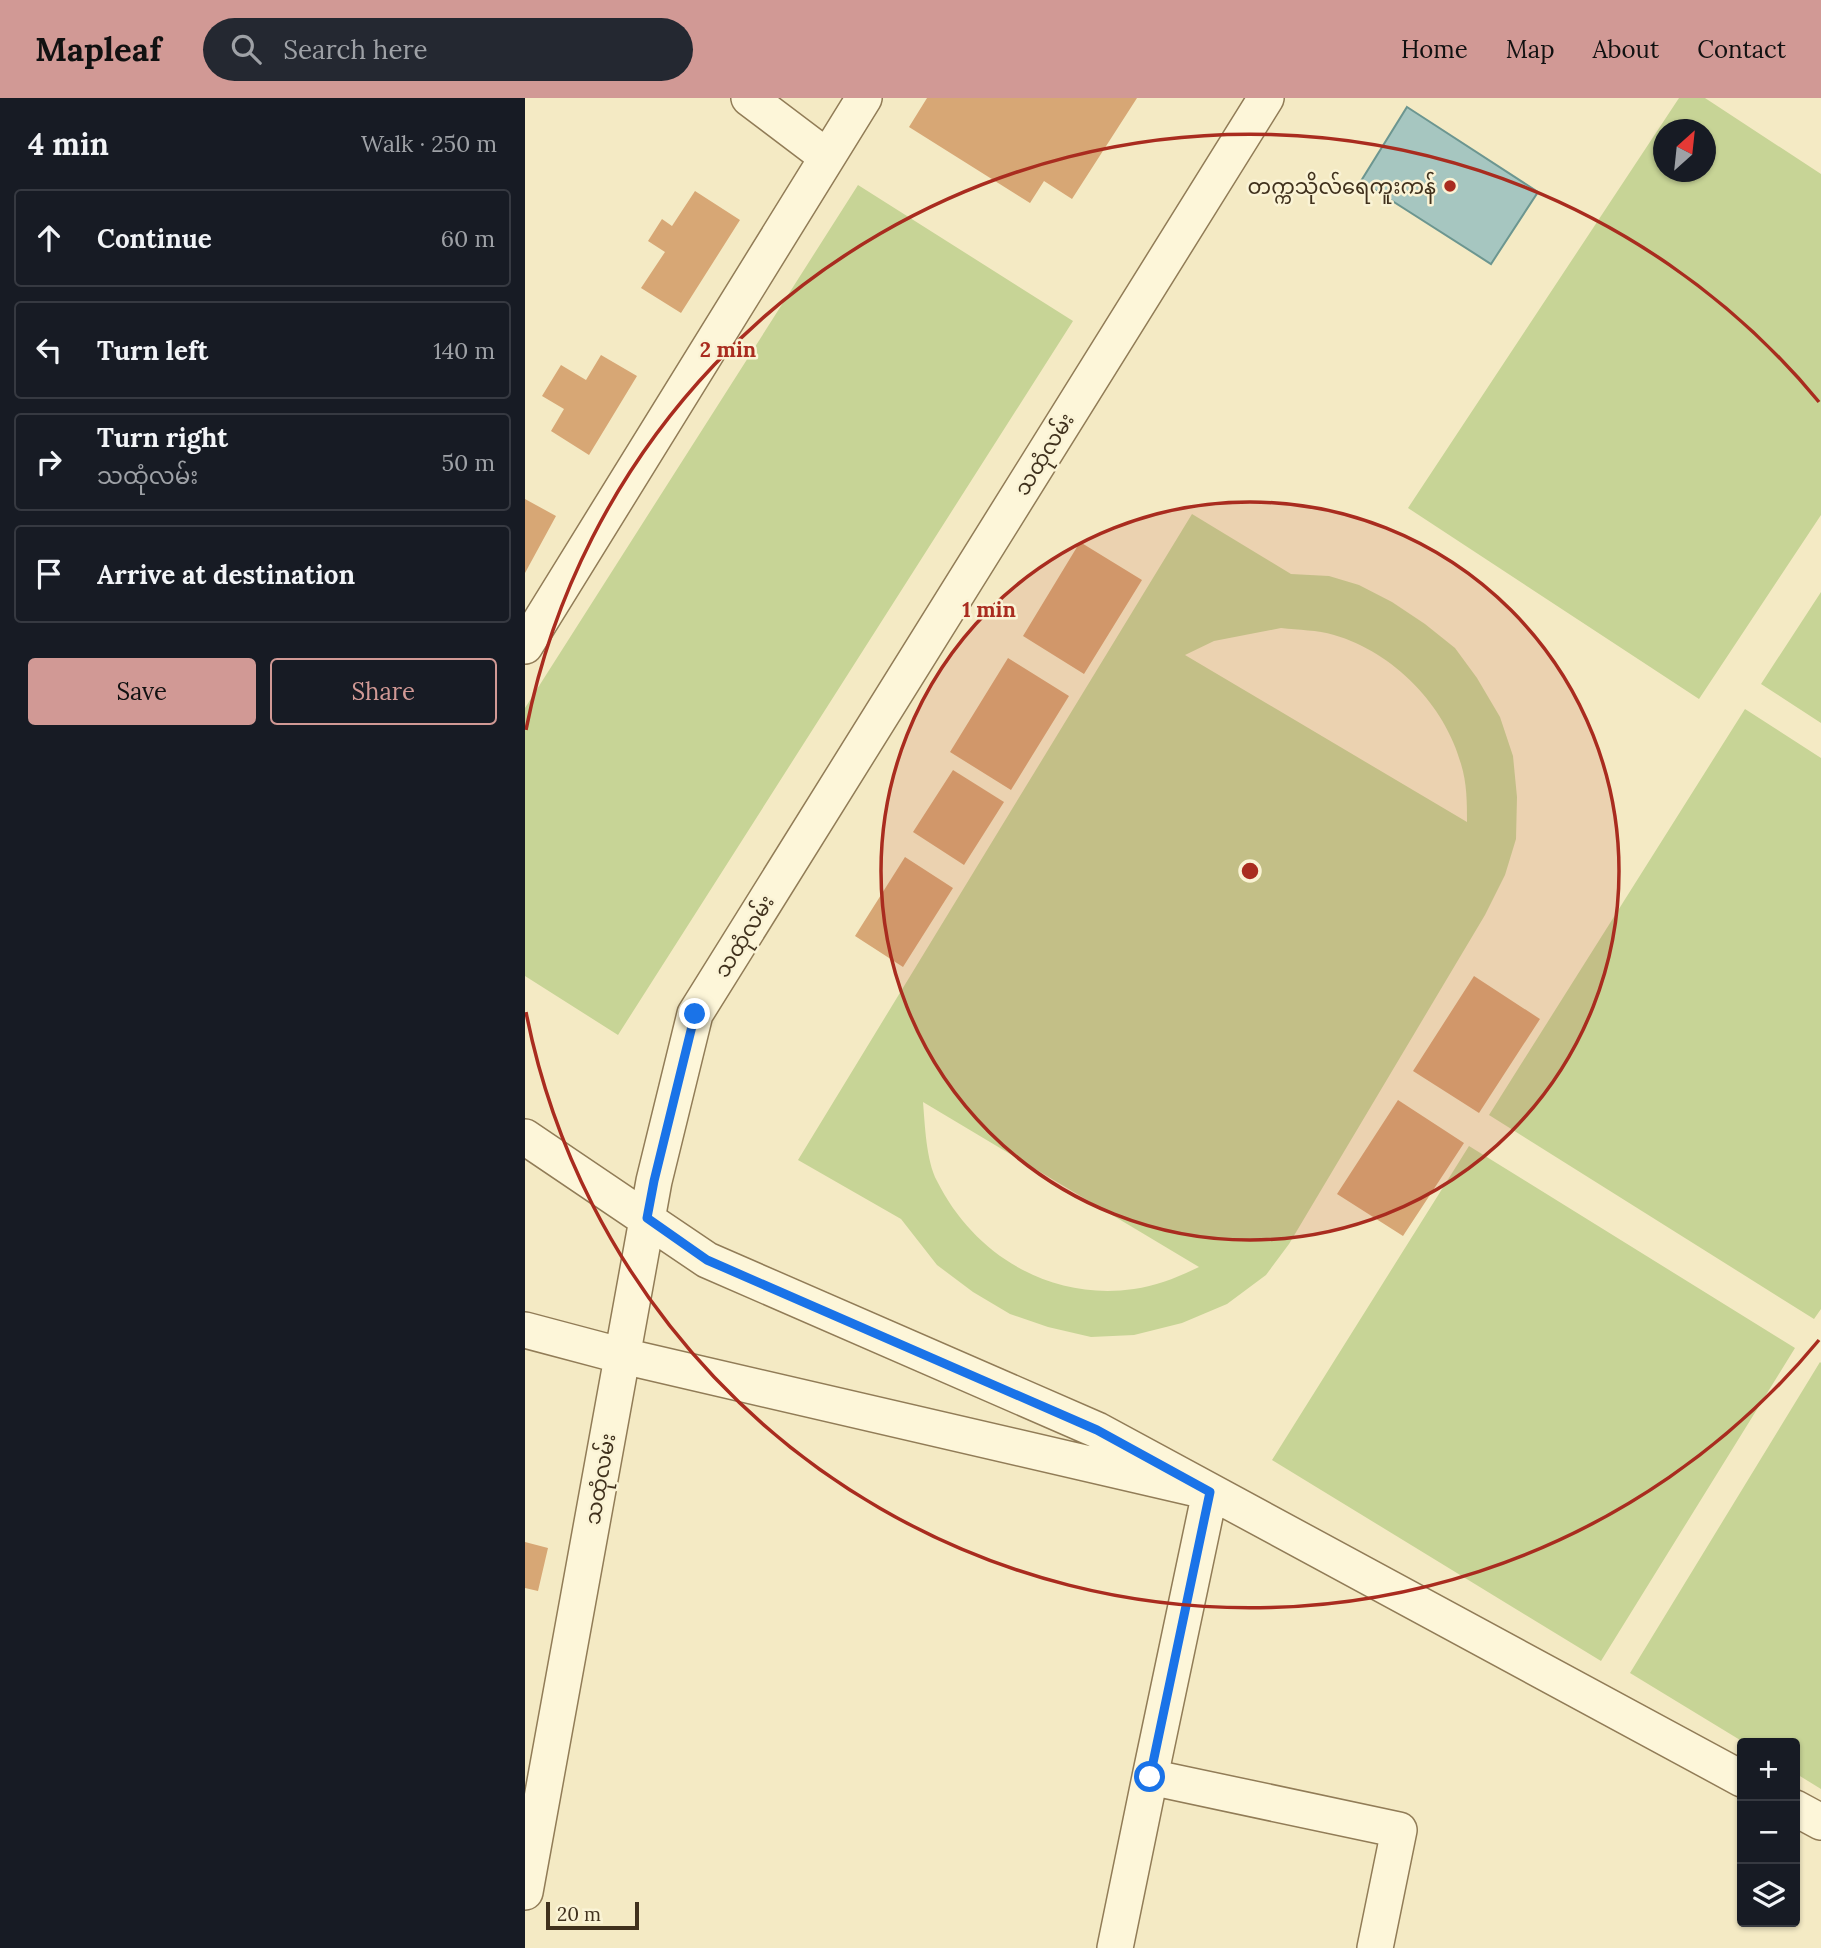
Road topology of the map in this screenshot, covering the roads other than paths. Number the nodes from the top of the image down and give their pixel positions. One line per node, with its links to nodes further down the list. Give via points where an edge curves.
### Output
1 (749, 98): 4 (street)
2 (865, 98): 4 (street)
3 (1266, 98): 7 (street, သထုံလမ်း, via 695,1014)
4 (827, 157): 5 (street)
5 (525, 646)
6 (525, 1137): 7 (street)
7 (647, 1218): 9 (street, သထုံလမ်း); 10 (street, via 707,1260 1097,1430)
8 (525, 1331): 9 (street)
9 (623, 1356): 10 (street); 15 (street, သထုံလမ်း)
10 (1210, 1492): 11 (street); 12 (street)
11 (1737, 1776)
12 (1150, 1777): 16 (street); 17 (street, via 1398,1830)
13 (1800, 1811): 14 (street)
14 (1821, 1822)
15 (525, 1892)
16 (1115, 1948)
17 (1375, 1948)

